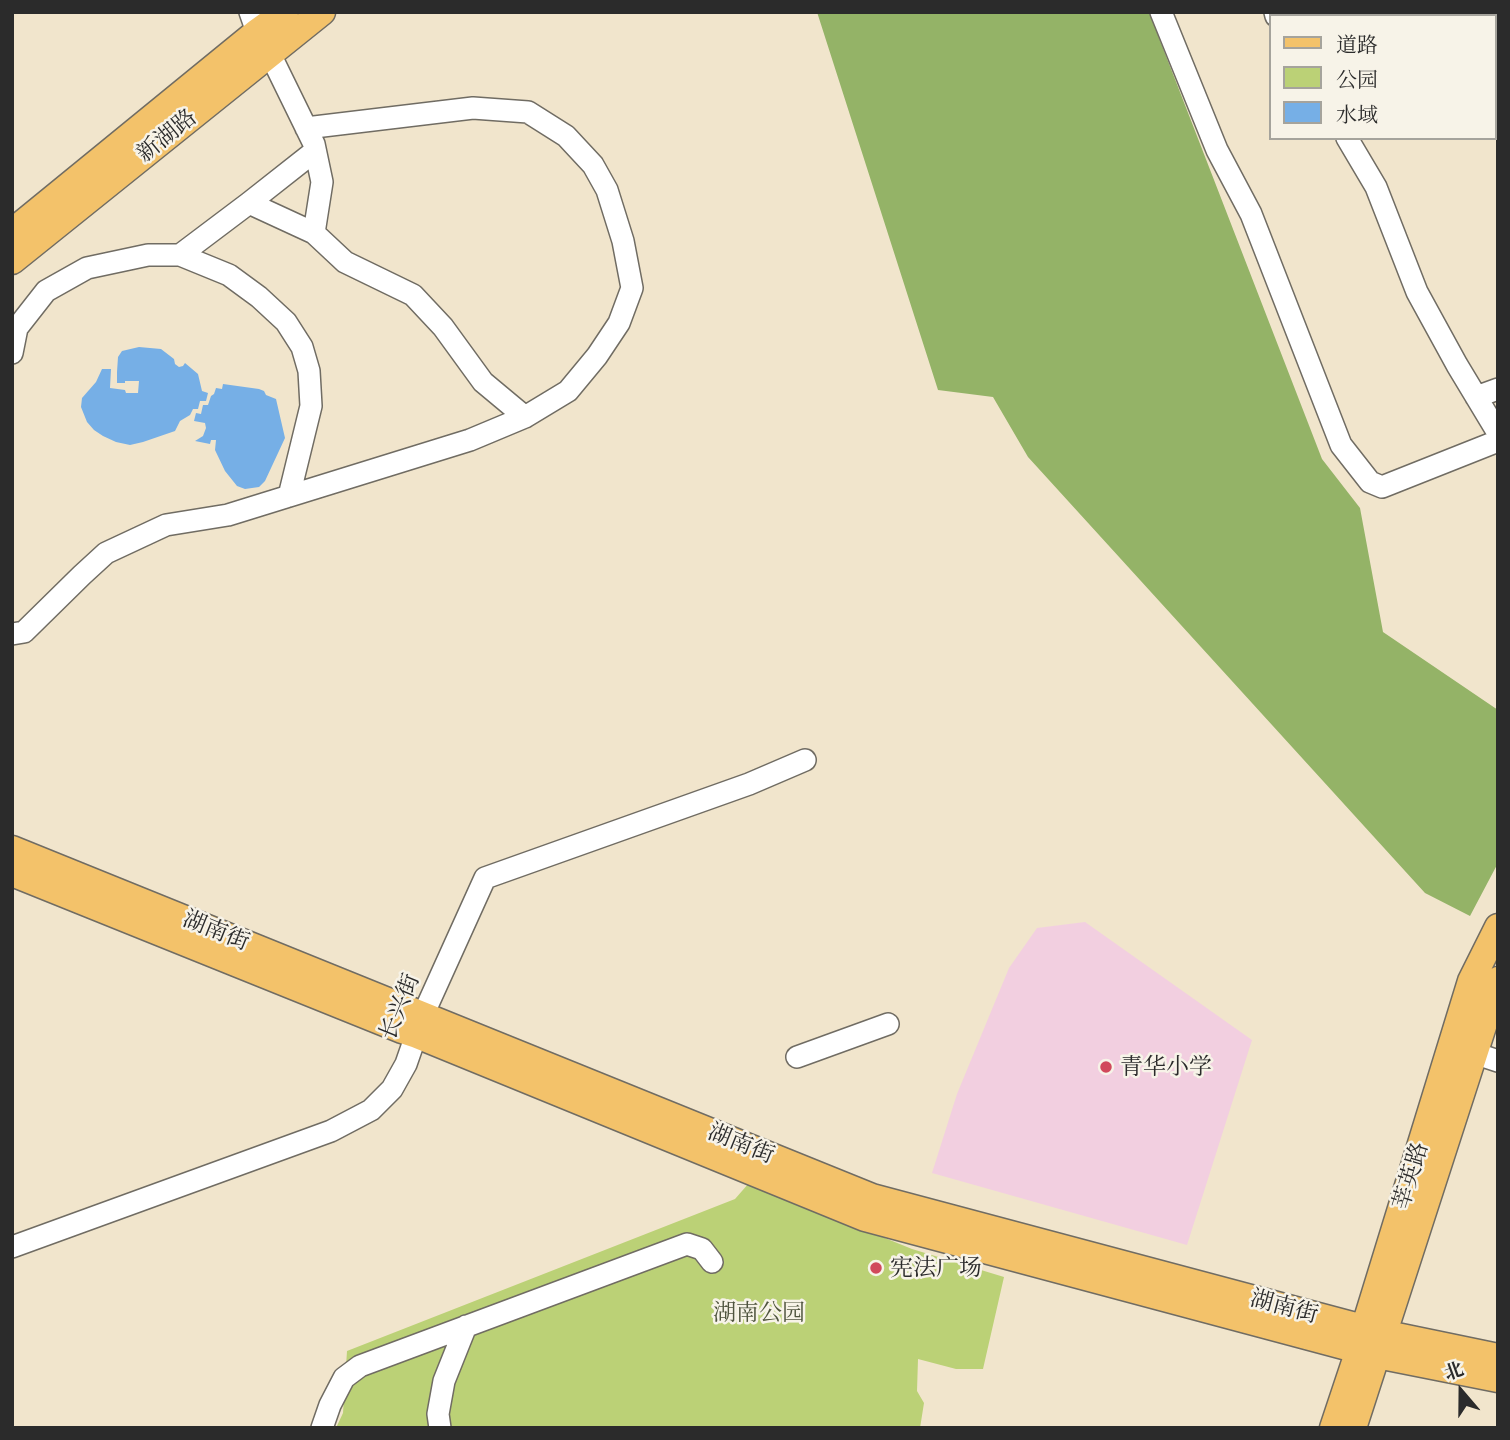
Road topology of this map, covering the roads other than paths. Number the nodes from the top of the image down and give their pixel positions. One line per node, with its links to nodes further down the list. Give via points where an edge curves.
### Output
1 (285, 12): 4 (main road, 新湖路)
2 (322, 12): 4 (main road, 新湖路)
3 (1161, 12): 18 (street, via 1217,150 1251,214 1348,455 1370,482 1382,487)
4 (259, 33): 5 (street); 9 (main road, 新湖路); 12 (main road, 新湖路)
5 (306, 128): 7 (street); 16 (street, via 473,108 528,112 566,136 593,165 607,190 624,241 632,288 619,323 568,391)
6 (1348, 140): 15 (street, via 1376,187 1417,292)
7 (316, 151): 8 (street); 10 (street, via 322,182)
8 (249, 204): 10 (street); 11 (street)
9 (12, 232)
10 (314, 233): 16 (street, via 345,262 412,295 443,327 483,383)
11 (180, 255): 13 (street, via 148,255 87,268 46,291 16,328); 19 (street, via 229,275 259,297 286,322 302,347 311,406)
12 (12, 261)
13 (12, 353)
14 (1498, 389): 15 (street)
15 (1476, 397): 17 (street)
16 (525, 417): 19 (street, via 470,440)
17 (1498, 433)
18 (1498, 441)
19 (289, 496): 20 (street, via 228,515 166,524 106,553 24,632)
20 (12, 634)
21 (805, 760): 27 (street, 长兴街, via 485,878)
22 (12, 849): 27 (main road, 湖南街)
23 (12, 873): 27 (main road, 湖南街, via 402,1030)
24 (1498, 927): 33 (main road, 莘英路, via 1471,981)
25 (1498, 979): 29 (main road, 莘英路)
26 (888, 1024): 28 (street)
27 (420, 1025): 30 (street, 长兴街, via 392,1089 370,1110 331,1131); 33 (main road, 湖南街, via 872,1197)
28 (797, 1057)
29 (1486, 1057): 33 (main road, 莘英路)
30 (12, 1247)
31 (712, 1262): 32 (street, via 702,1249 687,1244)
32 (466, 1326): 36 (street, via 360,1366 344,1378); 37 (street, via 444,1381)
33 (1371, 1342): 34 (main road, 湖南街); 35 (main road, 湖南街); 38 (main road, 莘英路); 39 (main road, 莘英路)
34 (1498, 1357)
35 (1498, 1379)
36 (322, 1428)
37 (440, 1428)
38 (1333, 1428)
39 (1353, 1428)

